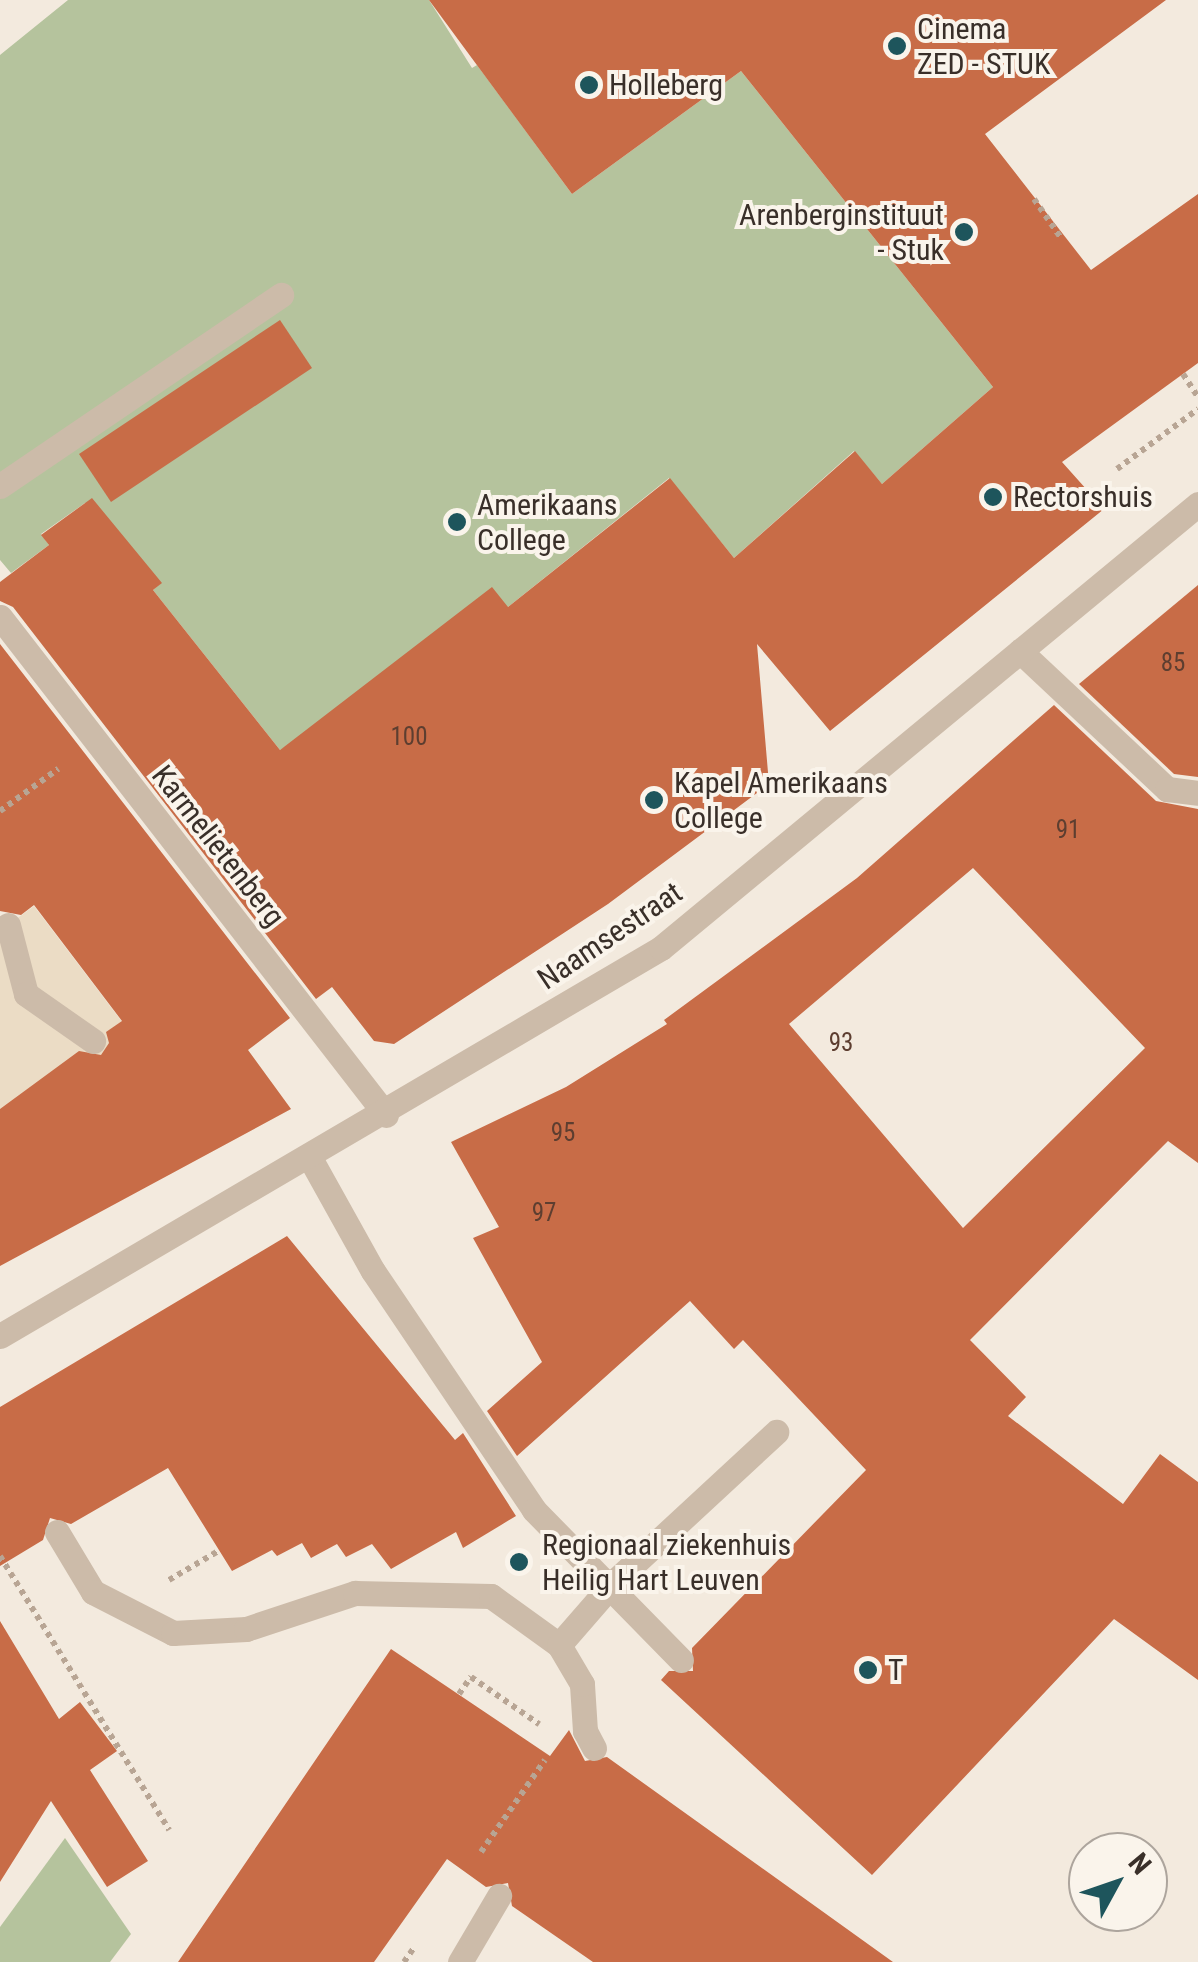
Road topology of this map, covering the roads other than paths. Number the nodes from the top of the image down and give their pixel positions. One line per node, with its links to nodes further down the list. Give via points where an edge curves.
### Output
1 (281, 295): 2 (street)
2 (0, 486)
3 (1198, 504): 5 (street, Naamsestraat)
4 (0, 618): 11 (street, Karmelietenberg)
5 (1020, 651): 6 (street, via 1167,788); 11 (street, Naamsestraat, via 661,948)
6 (1198, 793)
7 (8, 924): 9 (street)
8 (0, 982): 9 (street)
9 (26, 994): 10 (street)
10 (93, 1041)
11 (386, 1114): 12 (street, Naamsestraat)
12 (310, 1158): 13 (street, Naamsestraat); 16 (street, via 373,1271 534,1510)
13 (0, 1336)
14 (776, 1432): 16 (street)
15 (57, 1532): 17 (street, via 93,1592 172,1633 246,1629 356,1593 491,1596)
16 (612, 1584): 17 (street); 18 (street)
17 (559, 1645): 19 (street, via 582,1684)
18 (680, 1660)
19 (594, 1748)
20 (499, 1896): 21 (street)
21 (464, 1951)

